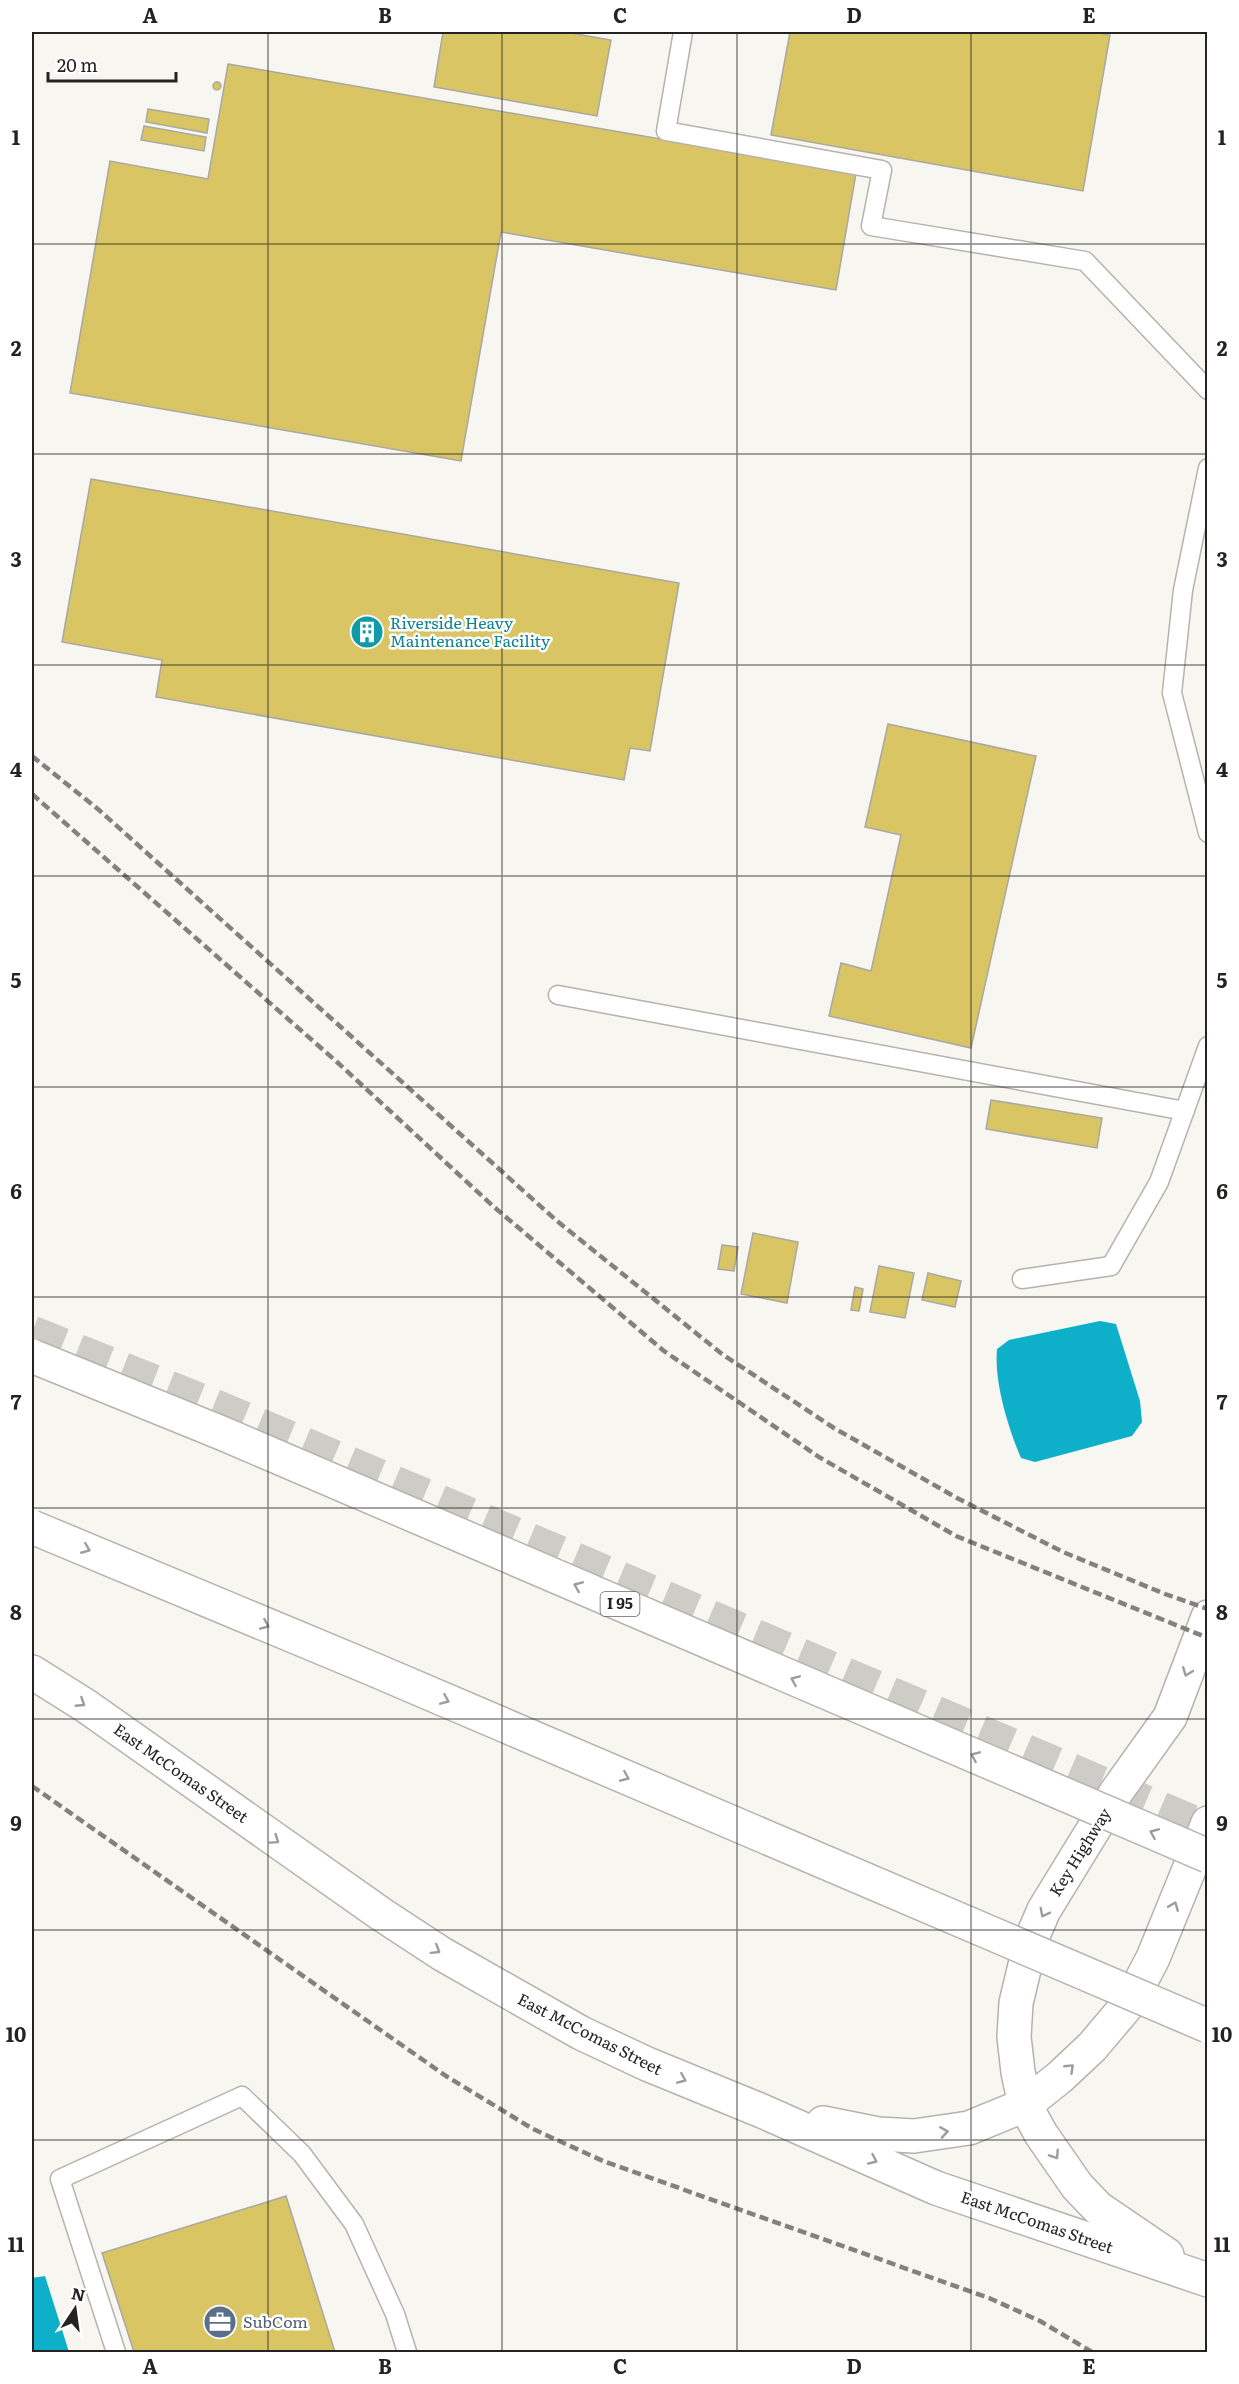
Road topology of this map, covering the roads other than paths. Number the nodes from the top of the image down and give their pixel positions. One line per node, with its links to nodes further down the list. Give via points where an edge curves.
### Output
1 (683, 32): 2 (lane, via 666,130 882,170 871,226 1085,261)
2 (1208, 390)
3 (1208, 468): 4 (lane, via 1183,590 1172,693)
4 (1208, 832)
5 (558, 995): 7 (lane)
6 (1208, 1046): 7 (lane)
7 (1185, 1111): 8 (lane, via 1159,1182 1111,1266)
8 (1022, 1279)
9 (32, 1356): 14 (main road, I 95, one-way to 9, bridge, via 235,1439)
10 (32, 1527): 15 (main road, one-way to 15, bridge)
11 (1208, 1617): 16 (main road, Key Highway, one-way to 16, via 1170,1717 1118,1791 1044,1910 1030,1940 1016,2003 1014,2037)
12 (32, 1672): 17 (main road, East McComas Street, one-way to 17, via 442,1954 581,2033)
13 (1208, 1823): 16 (main road, one-way to 13, via 1092,2047 1130,2002 1153,1958)
14 (1208, 1856)
15 (1208, 2026)
16 (1025, 2105): 17 (main road, one-way to 16, via 878,2134 914,2136 969,2128); 18 (main road, Key Highway, one-way to 18, via 1058,2160 1098,2208)
17 (762, 2110): 18 (main road, East McComas Street, one-way to 18, via 936,2188)
18 (1203, 2279)
19 (116, 2352): 20 (lane, via 60,2179 242,2096 302,2154 354,2224 395,2314)
20 (407, 2352)

